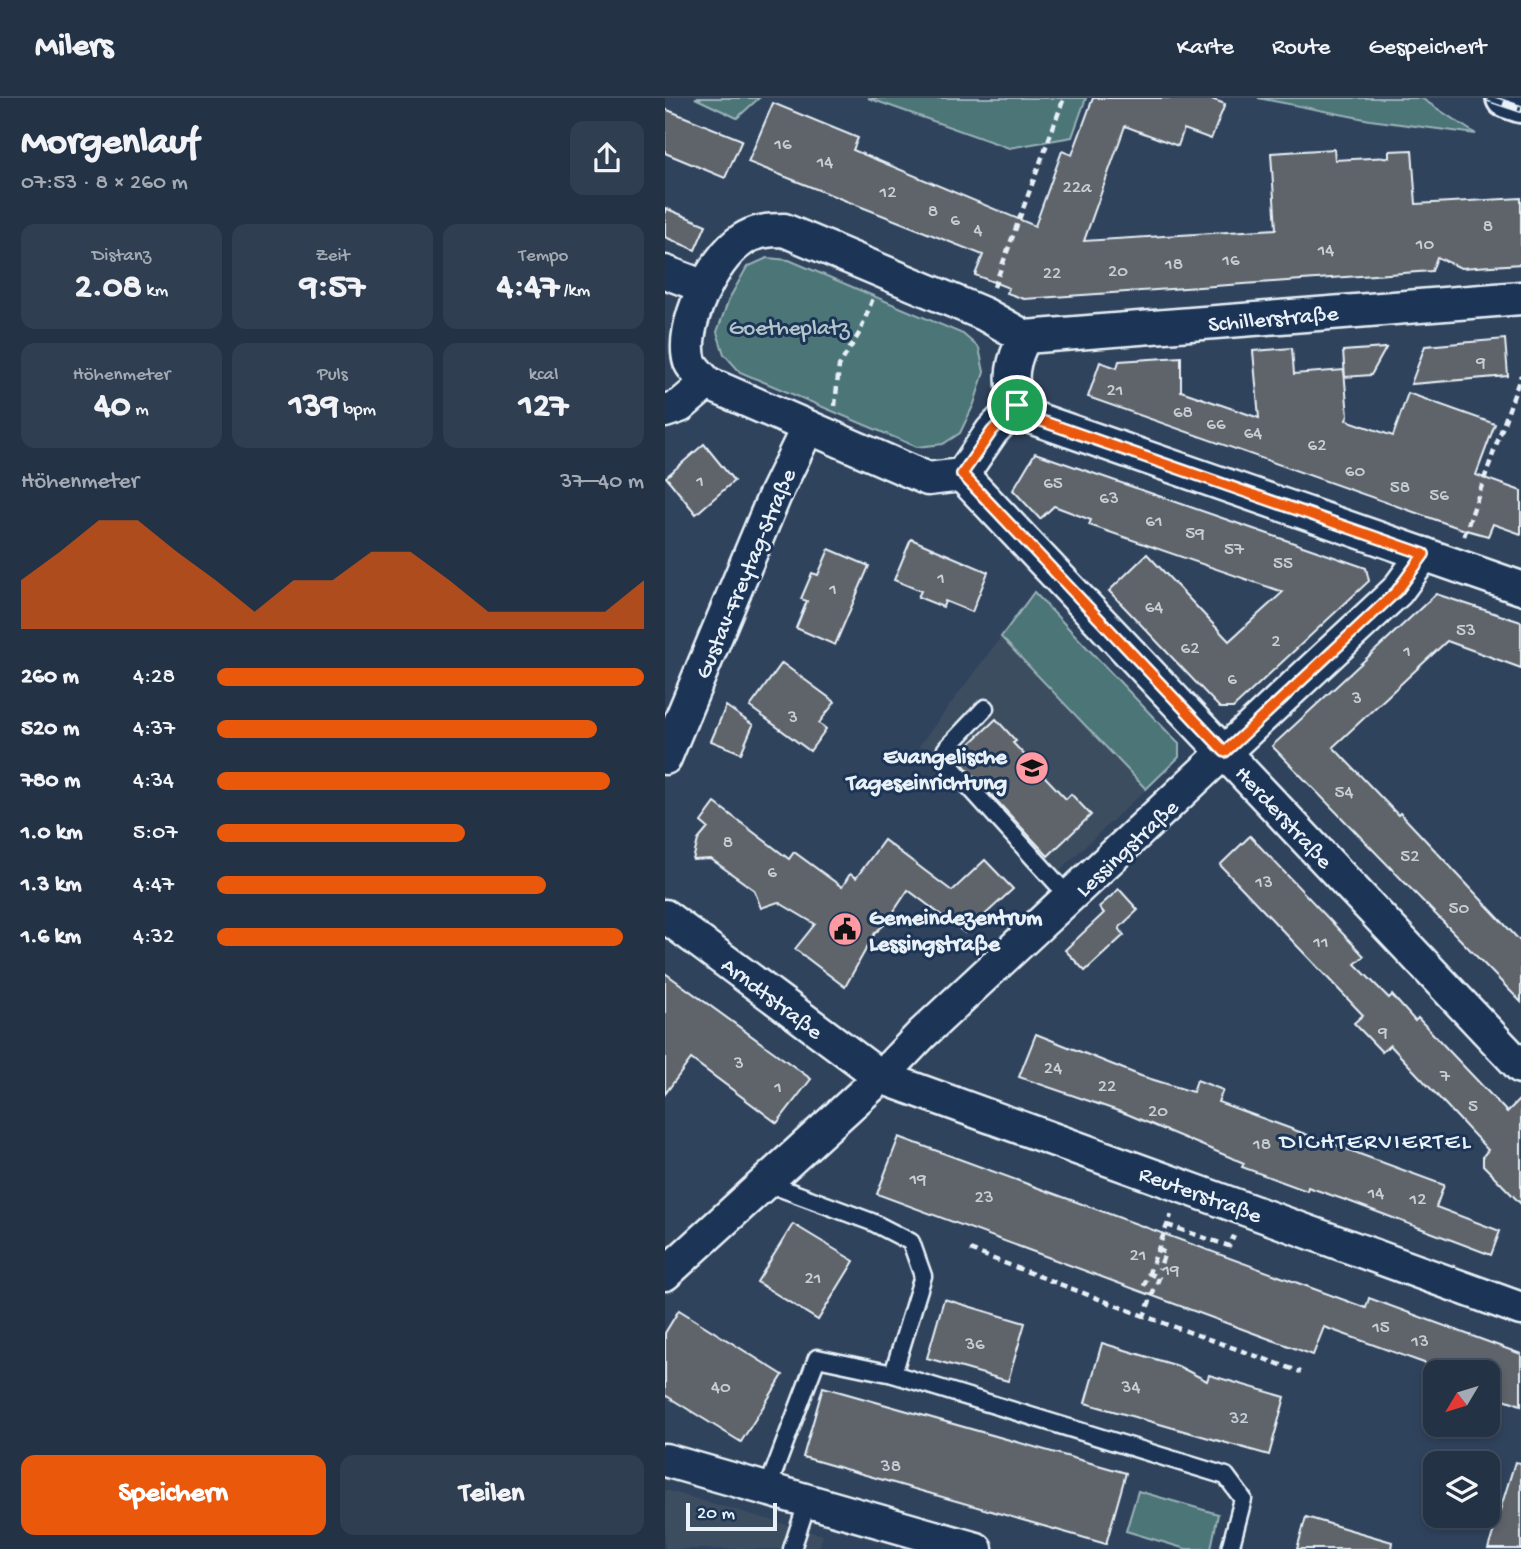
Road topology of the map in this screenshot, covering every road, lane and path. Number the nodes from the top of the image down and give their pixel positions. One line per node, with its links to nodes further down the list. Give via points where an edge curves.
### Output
1 (1063, 98): 7 (path)
2 (1506, 98): 3 (main road)
3 (1521, 103)
4 (665, 272): 5 (street)
5 (705, 287): 7 (street, via 722,258 743,240 765,230 784,230); 11 (street, via 688,345 690,363)
6 (1521, 298): 9 (street, Schillerstraße)
7 (984, 314): 9 (street)
8 (866, 316): 14 (path, via 839,366 837,400)
9 (1025, 337): 12 (street, via 1013,359 1010,384)
10 (1521, 375): 17 (path)
11 (707, 383): 13 (street); 14 (street)
12 (1017, 405): 15 (street); 16 (street, via 1033,418)
13 (672, 409)
14 (815, 430): 15 (street, via 928,479); 21 (street, Gustav-Freytag-Straße, via 774,497)
15 (962, 474): 20 (street, Herderstraße)
16 (1424, 554): 17 (street); 20 (street, Lessingstraße, via 1397,591)
17 (1453, 564): 18 (street)
18 (1521, 588)
19 (985, 708): 22 (lane, via 946,750 945,760)
20 (1225, 752): 22 (street, Lessingstraße); 24 (street, Herderstraße)
21 (665, 758)
22 (1071, 899): 25 (street, Lessingstraße)
23 (665, 916): 25 (street, Arndtstraße)
24 (1521, 1068)
25 (881, 1077): 26 (street, Lessingstraße); 34 (street, Reuterstraße)
26 (764, 1182): 32 (street, Lessingstraße); 37 (lane, via 872,1222 911,1242 923,1276)
27 (1167, 1225): 29 (path)
28 (970, 1250): 35 (path)
29 (1158, 1250): 30 (path, via 1165,1253); 31 (path)
30 (1159, 1269)
31 (1148, 1273): 33 (path); 35 (path, via 1159,1278)
32 (665, 1274)
33 (1144, 1286)
34 (1521, 1309)
35 (1144, 1316): 36 (path)
36 (1301, 1371)
37 (893, 1374): 39 (lane, via 817,1358); 44 (lane, via 1226,1476 1243,1499)
38 (665, 1460): 39 (street)
39 (767, 1490): 40 (street)
40 (808, 1500): 41 (street); 42 (lane)
41 (929, 1542): 43 (street)
42 (792, 1549)
43 (977, 1549)
44 (1230, 1549)

